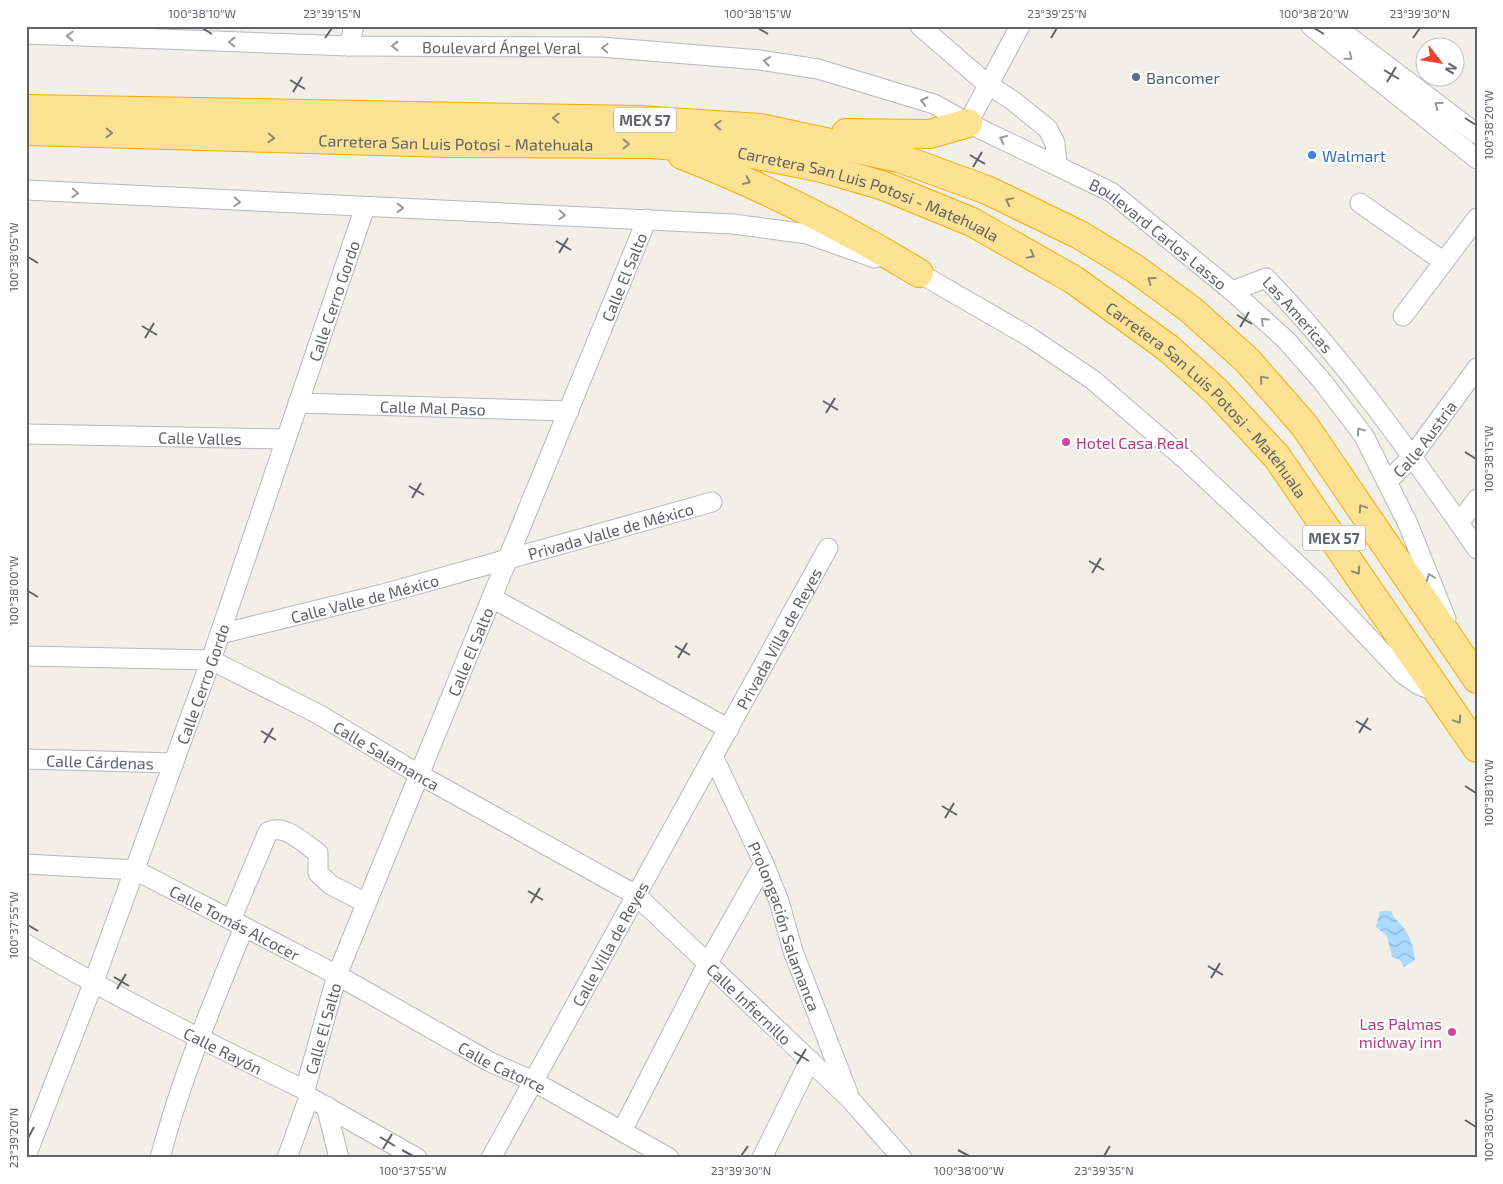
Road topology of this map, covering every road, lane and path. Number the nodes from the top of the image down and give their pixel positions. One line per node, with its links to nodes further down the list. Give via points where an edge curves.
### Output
1 (354, 26): 7 (street)
2 (920, 26): 8 (street)
3 (1020, 26): 8 (street)
4 (1310, 26): 16 (street, one-way to 16)
5 (1335, 26): 14 (street, one-way to 5)
6 (26, 34): 7 (street, Boulevard Ángel Veral, one-way to 6)
7 (349, 46): 11 (street, Boulevard Ángel Veral, one-way to 7, via 934,104 818,69 760,60 601,47)
8 (987, 84): 11 (street); 17 (street, via 1048,129 1055,143)
9 (26, 109): 10 (highway, MEX 57)
10 (58, 121): 12 (highway, Carretera San Luis Potosi - Matehuala / MEX 57, one-way to 10, via 639,120); 13 (highway, Carretera San Luis Potosi - Matehuala / MEX 57); 15 (highway, Carretera San Luis Potosi - Matehuala / MEX 57, one-way to 15, via 448,143)
11 (968, 123): 12 (highway, via 930,134 886,135); 17 (street, Boulevard Carlos Lasso, one-way to 11)
12 (760, 128): 42 (highway, Carretera San Luis Potosi - Matehuala / MEX 57, one-way to 12, via 1304,424 1247,360 1190,309 1134,268 1080,235 987,190 900,158)
13 (26, 130)
14 (1477, 134)
15 (652, 144): 24 (highway, one-way to 24, via 741,178 852,232); 46 (highway, Carretera San Luis Potosi - Matehuala / MEX 57, one-way to 46, via 737,151 822,168 884,186 972,222 1074,280 1168,348 1216,391 1277,457)
16 (1477, 159)
17 (1057, 164): 25 (street, Boulevard Carlos Lasso, via 1112,192)
18 (26, 190): 20 (street, one-way to 20)
19 (1360, 202): 23 (street)
20 (365, 207): 22 (street, one-way to 22); 28 (street, Calle Cerro Gordo)
21 (1477, 218): 23 (street)
22 (647, 219): 24 (street, via 733,224 807,234); 29 (street, Calle El Salto)
23 (1444, 262): 26 (street)
24 (919, 273): 46 (street, via 1028,336 1093,380 1186,460 1317,583 1403,674)
25 (1232, 291): 32 (street, Las Americas, via 1266,278 1328,346); 33 (street, Boulevard Carlos Lasso, one-way to 25, via 1364,436 1322,381 1286,340)
26 (1403, 316)
27 (1477, 368): 32 (street, Calle Austria)
28 (298, 404): 29 (street, Calle Mal Paso); 31 (street, Calle Cerro Gordo)
29 (569, 410): 39 (street, Calle El Salto)
30 (26, 434): 31 (street, Calle Valles)
31 (286, 439): 41 (street, Calle Cerro Gordo)
32 (1411, 458): 33 (street, Calle Austria); 36 (street)
33 (1388, 481): 42 (street, Boulevard Carlos Lasso, one-way to 33)
34 (1477, 498): 36 (street)
35 (712, 502): 39 (street, Privada Valle de México)
36 (1459, 523): 38 (street)
37 (828, 548): 47 (street, Privada Villa de Reyes)
38 (1477, 549)
39 (508, 559): 40 (street, Calle El Salto); 41 (street, Calle Valle de México, via 384,594)
40 (492, 598): 47 (street); 52 (street, Calle El Salto)
41 (220, 634): 44 (street, Calle Cerro Gordo)
42 (1460, 655): 45 (highway, Carretera San Luis Potosi - Matehuala / MEX 57)
43 (26, 656): 44 (street, Calle Salamanca)
44 (212, 660): 51 (street, Calle Cerro Gordo); 52 (street, Calle Salamanca, via 318,714)
45 (1477, 679)
46 (1440, 694): 48 (highway, Carretera San Luis Potosi - Matehuala / MEX 57, one-way to 48)
47 (729, 728): 49 (street, Calle Villa de Reyes)
48 (1477, 748)
49 (713, 756): 54 (street, Prolongación Salamanca); 56 (street, Calle Villa de Reyes)
50 (26, 759): 51 (street, Calle Cárdenas)
51 (174, 762): 55 (street, Calle Cerro Gordo)
52 (420, 776): 56 (street, Calle Salamanca); 57 (street, Calle El Salto)
53 (26, 864): 55 (street)
54 (764, 864): 60 (street); 67 (street, Prolongación Salamanca, via 779,901 793,951)
55 (135, 870): 58 (street, Calle Tomás Alcocer); 62 (street, Calle Cerro Gordo)
56 (636, 895): 60 (street, Calle Infiernillo); 65 (street, Calle Villa de Reyes)
57 (366, 903): 58 (street, via 331,885 318,873 318,853 282,829 274,829 268,832); 61 (street, Calle El Salto)
58 (238, 924): 61 (street, Calle Tomás Alcocer); 63 (street)
59 (26, 944): 62 (street, Calle Rayón)
60 (708, 963): 64 (street, Calle Infiernillo); 69 (street)
61 (337, 975): 65 (street, Calle Catorce, via 490,1062); 66 (street, Calle El Salto)
62 (93, 984): 63 (street, Calle Rayón); 71 (street, Calle Cerro Gordo)
63 (198, 1039): 66 (street, Calle Rayón); 72 (street, via 173,1109)
64 (810, 1060): 67 (street, Calle Infiernillo); 78 (street)
65 (533, 1081): 69 (street, Calle Catorce); 76 (street, Calle Villa de Reyes)
66 (307, 1094): 68 (street, Calle Rayón); 73 (street, Calle El Salto)
67 (850, 1099): 70 (street, Calle Infiernillo)
68 (326, 1106): 74 (street); 75 (street, Calle Rayón)
69 (622, 1131): 77 (street, Calle Catorce)
70 (896, 1155)
71 (26, 1156)
72 (160, 1158)
73 (287, 1158)
74 (340, 1158)
75 (417, 1158)
76 (491, 1158)
77 (669, 1158)
78 (762, 1158)

